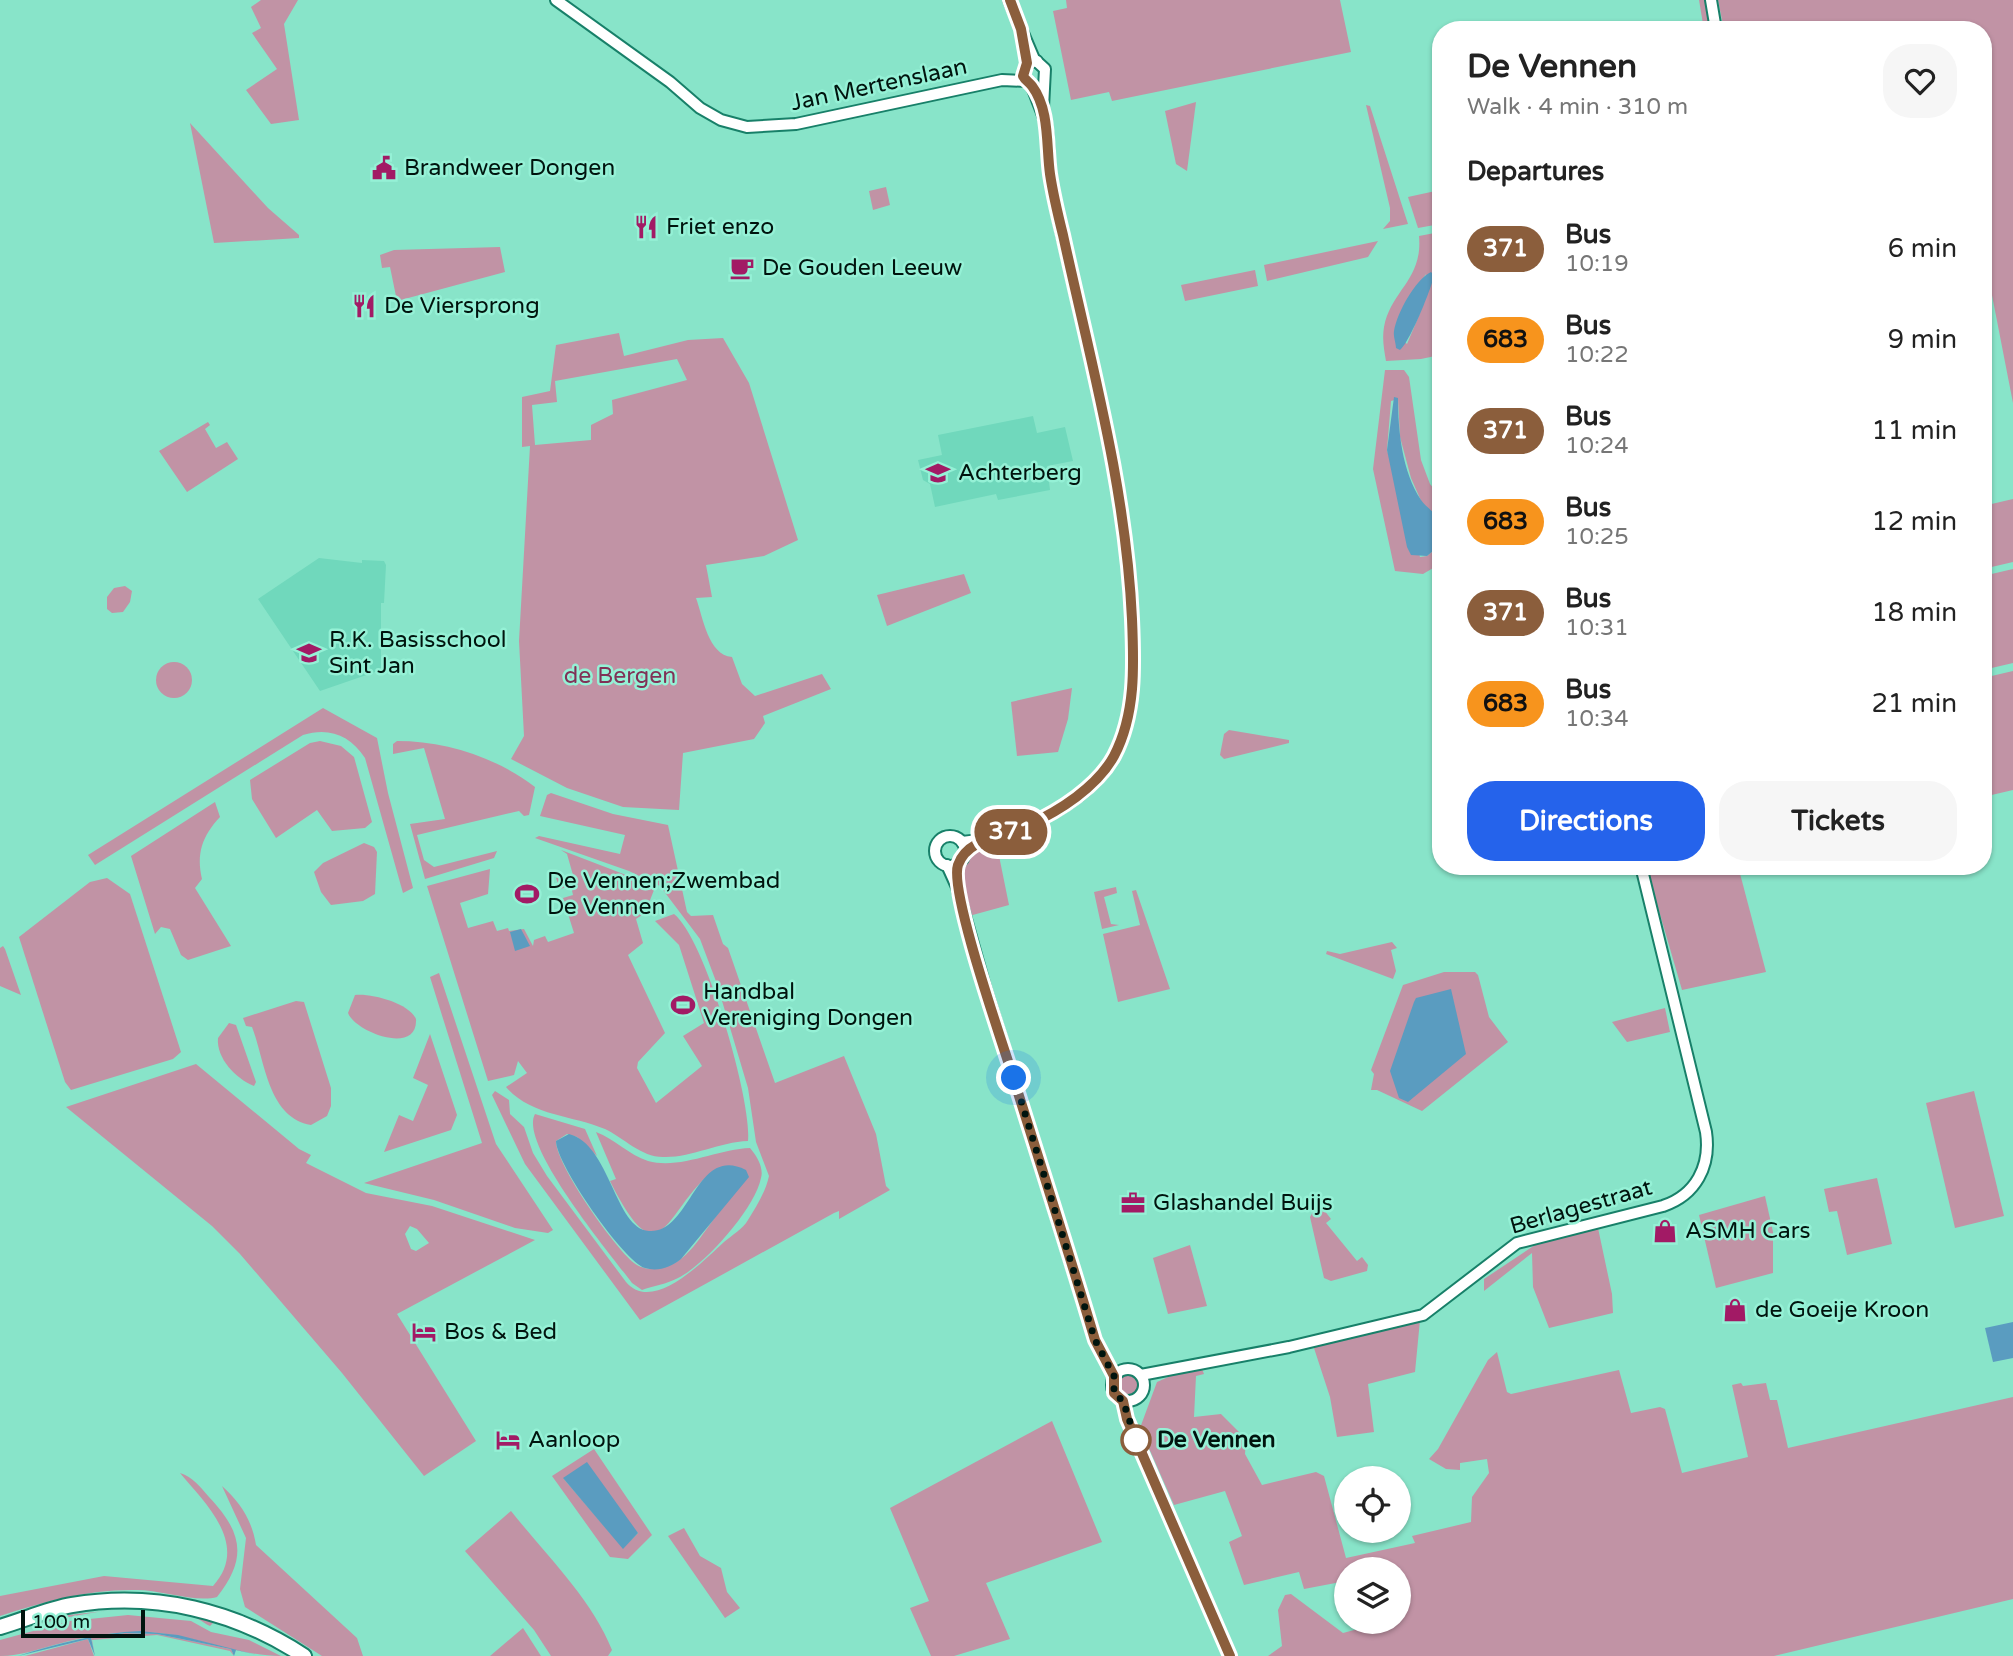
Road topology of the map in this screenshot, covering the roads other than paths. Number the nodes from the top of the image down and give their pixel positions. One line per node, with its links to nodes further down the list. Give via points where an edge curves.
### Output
1 (556, 0): 5 (street, Jan Mertenslaan, via 734,122 765,127)
2 (1009, 0): 5 (street, via 1021,29)
3 (1711, 0): 4 (street)
4 (1714, 21)
5 (1029, 72): 6 (street, Jan Mertenslaan); 6 (street, via 1045,69); 7 (street)
6 (1043, 81): 7 (street)
7 (1043, 114): 8 (street, via 1056,203 1122,505 1129,559 1132,691 1118,746 1102,773 1042,817)
8 (963, 847): 9 (street); 9 (street, via 950,836 936,845 936,856)
9 (953, 864): 11 (street, via 985,987)
10 (1643, 875): 14 (street, Berlagestraat, via 1706,1132 1707,1158 1695,1185 1663,1206 1517,1243 1423,1315)
11 (1102, 1353): 12 (street); 13 (street)
12 (1125, 1369): 13 (street); 14 (street)
13 (1114, 1376): 15 (street, via 1114,1393)
14 (1143, 1380): 15 (street, via 1142,1394)
15 (1129, 1400): 18 (street, via 1133,1433)
16 (0, 1627): 17 (main road, via 71,1605 146,1600 224,1616 272,1635)
17 (304, 1656)
18 (1230, 1656)

